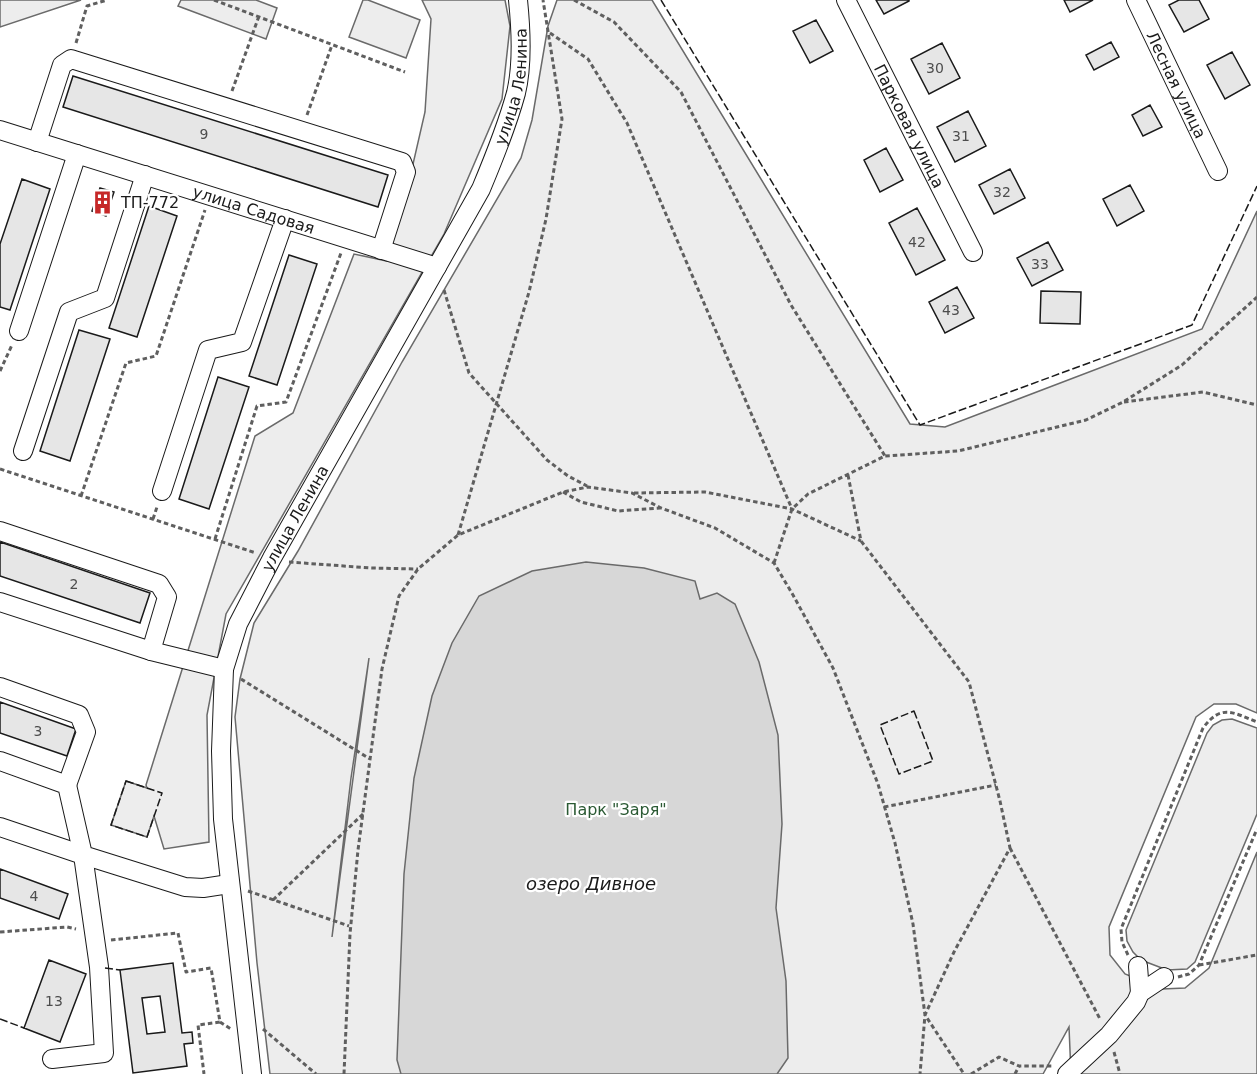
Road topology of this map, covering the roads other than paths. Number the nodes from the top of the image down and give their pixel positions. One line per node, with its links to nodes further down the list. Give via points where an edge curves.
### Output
1 (518, 0): 12 (street, улица Ленина, via 522,32 516,91 481,189)
2 (846, 0): 11 (street, Парковая улица)
3 (1136, 0): 7 (street, Лесная улица)
4 (0, 130): 5 (street, улица Садовая)
5 (37, 142): 6 (street, улица Садовая); 10 (street, via 62,65 71,58 402,162 406,172)
6 (77, 154): 8 (street, улица Садовая); 13 (street)
7 (1218, 171)
8 (145, 176): 9 (street, улица Садовая); 14 (street, via 105,298 69,312)
9 (285, 219): 10 (street, улица Садовая); 15 (street, via 243,342 208,350)
10 (381, 250): 12 (street, улица Садовая)
11 (973, 252)
12 (437, 267): 19 (street, улица Ленина, via 272,558 238,624)
13 (19, 332)
14 (23, 451)
15 (162, 491)
16 (0, 531): 18 (street, via 159,584 167,597)
17 (0, 602): 18 (street)
18 (151, 651): 19 (street)
19 (224, 669): 25 (street, улица Ленина, via 221,751)
20 (0, 687): 22 (street, via 79,715 86,732)
21 (0, 761): 22 (street)
22 (68, 785): 24 (street)
23 (0, 827): 24 (street)
24 (83, 855): 25 (street, via 185,887); 29 (street, via 99,967 105,1053)
25 (229, 884): 31 (street, улица Ленина)
26 (1138, 966): 28 (street)
27 (1164, 977): 28 (street)
28 (1140, 993): 30 (street, via 1109,1035)
29 (52, 1059)
30 (1072, 1070)
31 (252, 1074)

